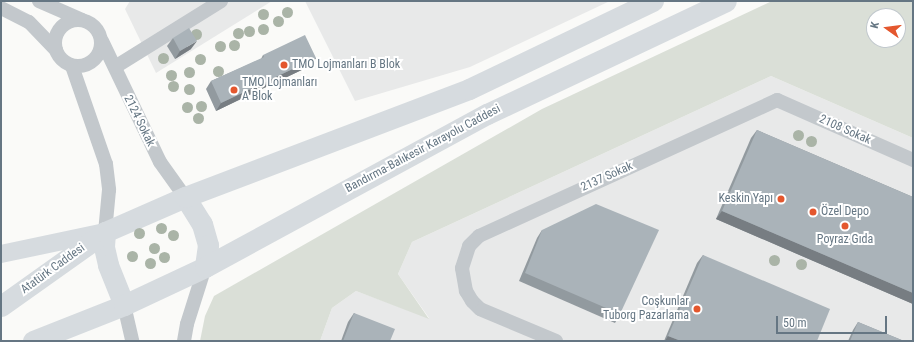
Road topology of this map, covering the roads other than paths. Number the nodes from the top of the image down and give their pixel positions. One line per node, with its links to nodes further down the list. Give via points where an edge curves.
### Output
1 (39, 1): 5 (street, 2124 Sokak)
2 (221, 1): 11 (street)
3 (653, 1): 14 (highway, via 469,89)
4 (726, 1): 17 (highway, Bandırma-Balıkesir Karayolu Caddesi, via 487,114)
5 (69, 7): 7 (street, 2124 Sokak)
6 (1, 8): 9 (street, via 29,22)
7 (82, 20): 8 (street, 2124 Sokak, via 96,27); 9 (street, via 67,23 61,28 55,42)
8 (102, 41): 10 (street, via 101,49 93,62 79,67); 11 (street, 2124 Sokak)
9 (56, 50): 10 (street, via 59,57)
10 (72, 66): 15 (street, via 106,164 109,190)
11 (115, 67): 14 (street, 2124 Sokak, via 128,100 160,162)
12 (777, 100): 13 (street, 2108 Sokak); 23 (street, 2137 Sokak, via 480,236 469,246 463,260 462,276 466,291 480,309)
13 (913, 160)
14 (185, 197): 15 (highway); 17 (highway, via 204,231 208,245)
15 (105, 232): 16 (main road, Atatürk Caddesi); 18 (highway, via 104,248 108,265); 19 (highway, Atatürk Caddesi)
16 (1, 254)
17 (205, 268): 18 (highway, Bandırma-Balıkesir Karayolu Caddesi); 22 (street, via 186,324)
18 (124, 305): 20 (highway); 21 (street)
19 (1, 306)
20 (33, 341)
21 (132, 341)
22 (184, 341)
23 (556, 341)

